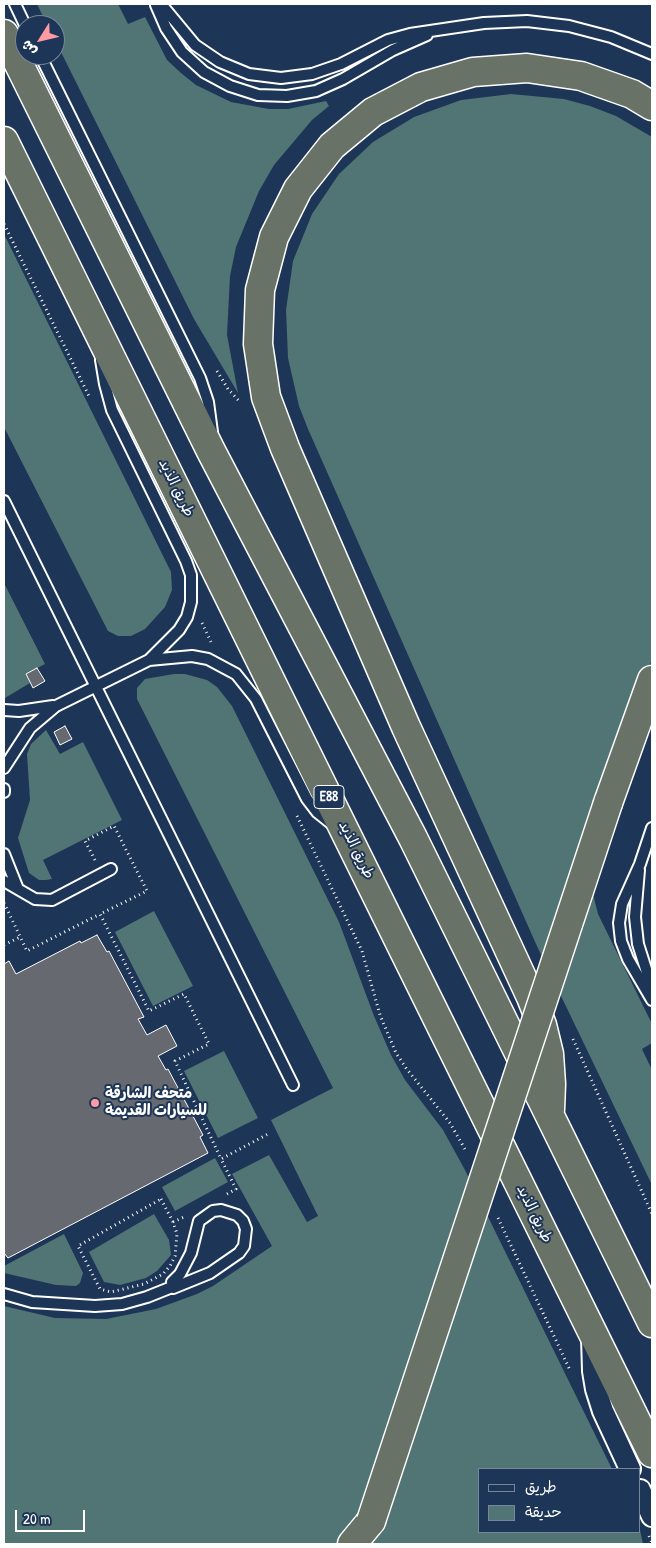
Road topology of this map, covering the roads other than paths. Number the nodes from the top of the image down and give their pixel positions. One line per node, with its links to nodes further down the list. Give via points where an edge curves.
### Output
1 (156, 4): 3 (lane, via 166,28 182,52 204,72 230,86 258,95 287,96 316,91 393,50)
2 (161, 4): 3 (lane, via 195,45 220,62 250,74 280,78 312,74 341,64 388,40)
3 (446, 28): 5 (lane, via 527,21 570,26 611,37)
4 (4, 34): 10 (highway)
5 (652, 54)
6 (45, 65): 10 (lane, via 200,378 212,426)
7 (652, 106): 28 (highway, via 632,94 581,76 527,68 473,72 421,87 373,112 332,146 298,189 274,237 260,290 258,344 266,397 406,727 531,997 549,1054 552,1084)
8 (4, 141): 9 (highway, طريق الذيد / E88)
9 (98, 332): 12 (lane, via 112,410 191,575 191,602 179,630); 19 (highway, طريق الذيد / E88)
10 (211, 451): 28 (highway, via 413,838)
11 (4, 501): 14 (lane)
12 (149, 660): 14 (lane); 19 (lane, via 192,656 223,665 247,686 307,799 330,823)
13 (652, 680): 37 (highway, bridge, via 608,803)
14 (95, 686): 15 (lane); 27 (lane)
15 (56, 706): 16 (lane); 17 (lane, via 19,741)
16 (4, 710)
17 (4, 768)
18 (652, 828): 21 (lane)
19 (346, 831): 32 (highway, طريق الذيد / E88)
20 (4, 854): 24 (lane)
21 (640, 864): 25 (lane, via 635,917); 26 (lane, via 622,904 619,923 621,942 628,959)
22 (107, 872): 24 (lane, via 52,900 34,899)
23 (4, 881): 24 (lane)
24 (18, 889)
25 (652, 988)
26 (652, 1000)
27 (293, 1085)
28 (549, 1114): 31 (highway)
29 (172, 1286): 29 (lane, via 176,1289 194,1281 240,1253 247,1238 246,1229 237,1215 221,1210 205,1215 196,1230 191,1253); 30 (lane, via 122,1304 95,1306 32,1302)
30 (4, 1294)
31 (652, 1323)
32 (592, 1332): 33 (highway, طريق الذيد / E88); 34 (street, via 596,1389)
33 (652, 1453)
34 (630, 1468)
35 (641, 1492): 36 (street)
36 (652, 1516)
37 (368, 1533): 38 (highway)
38 (352, 1544)

